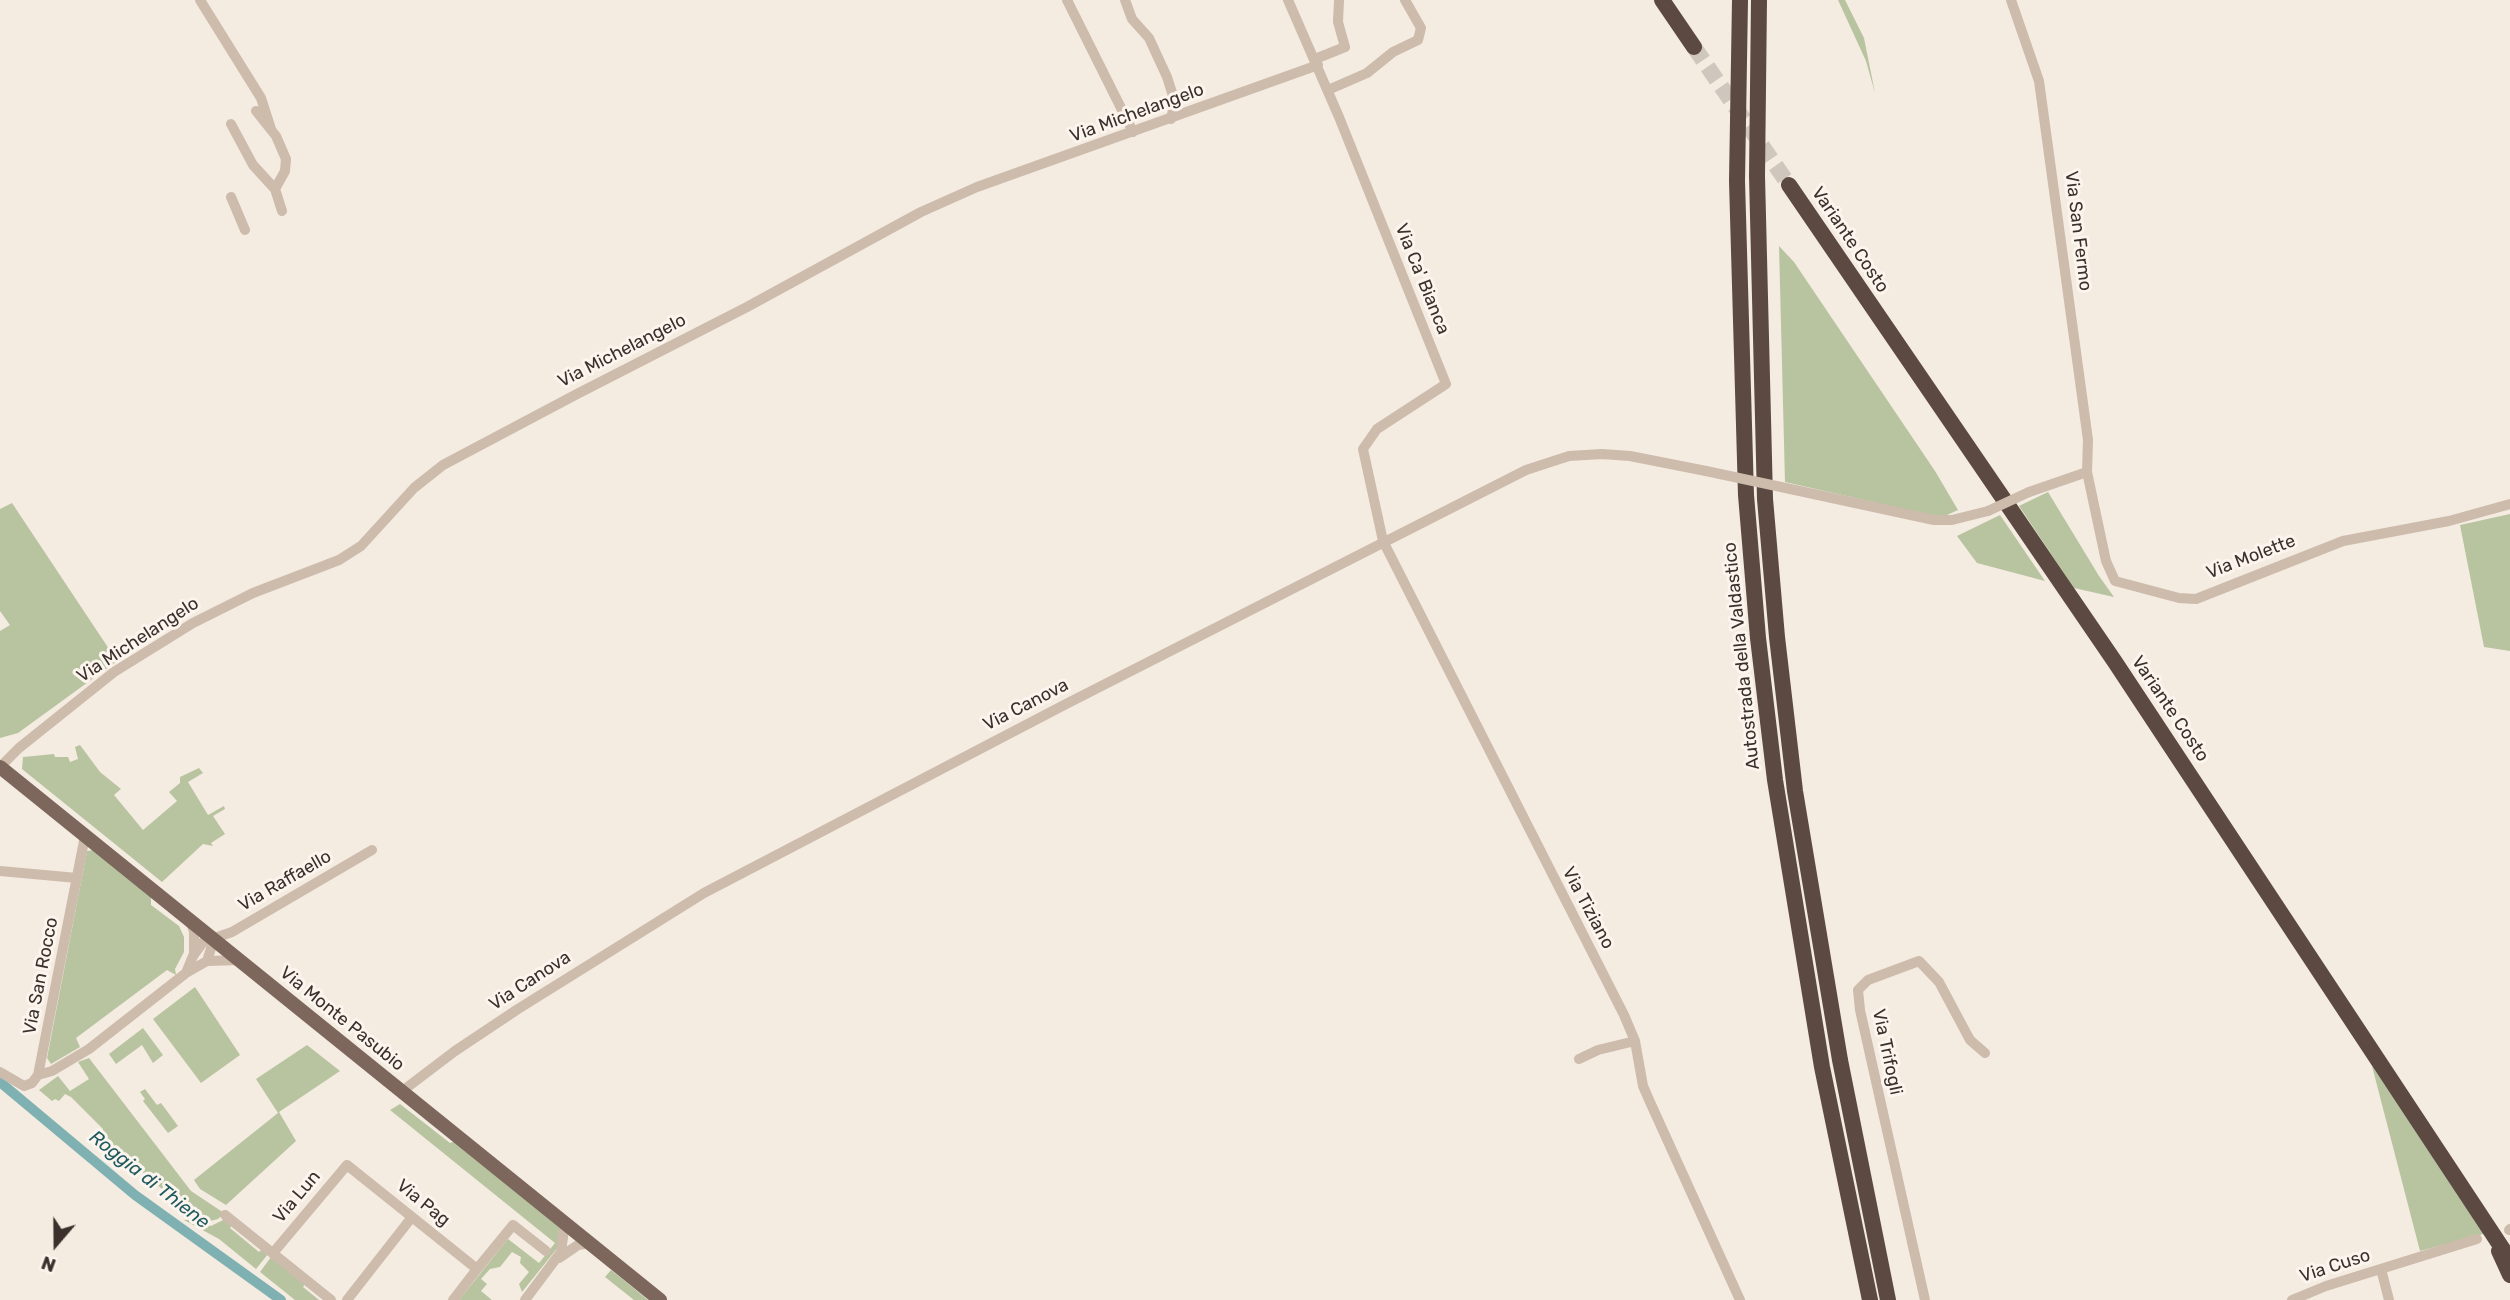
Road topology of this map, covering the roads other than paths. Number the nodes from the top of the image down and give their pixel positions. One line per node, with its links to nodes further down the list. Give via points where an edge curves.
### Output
1 (200, 0): 11 (street)
2 (1066, 0): 20 (street)
3 (1125, 0): 17 (street, via 1167,77 1175,102)
4 (1339, 0): 14 (street, Via Michelangelo, via 1338,22 1345,47)
5 (1405, 0): 15 (street, via 1421,28 1418,40 1393,52 1367,73)
6 (1662, 0): 13 (highway)
7 (1740, 0): 66 (highway, Autostrada della Valdastico, via 1737,167 1744,440 1758,638 1775,780 1822,1067)
8 (1759, 0): 67 (highway, Autostrada della Valdastico, via 1757,176 1765,499 1777,637 1795,791 1830,1006)
9 (2011, 0): 26 (street, Via San Fermo, via 2036,69 2045,118 2087,426)
10 (1290, 1): 14 (street, Via Ca' Bianca)
11 (209, 13): 12 (street); 19 (street, via 261,98)
12 (210, 27)
13 (1694, 47)
14 (1316, 62): 15 (street, Via Ca' Bianca); 17 (street, Via Michelangelo)
15 (1328, 90): 28 (street, Via Ca' Bianca, via 1446,384 1377,429 1363,449)
16 (256, 111): 19 (street)
17 (1171, 119): 20 (street, Via Michelangelo)
18 (231, 124): 22 (street, via 253,166)
19 (271, 129): 22 (street, via 286,159)
20 (1133, 132): 29 (street, Via Michelangelo, via 977,187 921,212 443,466 414,488 361,546 339,560 253,593 193,623 114,672)
21 (1789, 185): 48 (highway, Variante Costo, via 2115,662)
22 (275, 189): 24 (street)
23 (231, 197): 25 (street)
24 (282, 211)
25 (245, 230)
26 (2087, 472): 27 (street, Via Molette, via 2106,561 2115,581 2179,598 2196,598 2343,541); 28 (street, Via Canova, bridge, via 1988,511 1934,520 1630,456 1569,456 1526,470)
27 (2510, 504)
28 (1383, 541): 40 (street, Via Tiziano); 45 (street, Via Canova, via 704,893 497,1023)
29 (0, 767): 30 (main road, Via Monte Pasubio)
30 (85, 836): 33 (street, Via San Rocco); 34 (main road, Via Monte Pasubio)
31 (372, 850): 35 (street, Via Raffaello)
32 (0, 871): 33 (street)
33 (77, 877): 44 (street, Via San Rocco)
34 (190, 920): 35 (main road, Via Monte Pasubio); 36 (street)
35 (214, 939): 36 (street, Via Raffaello, via 204,942); 37 (street); 38 (main road, Via Monte Pasubio)
36 (194, 954): 39 (street)
37 (208, 961): 38 (street); 39 (street)
38 (240, 961): 45 (main road, Via Monte Pasubio)
39 (186, 973): 44 (street, via 89,1049)
40 (1635, 1041): 42 (street); 65 (street, Via Tiziano, via 1650,1102)
41 (1985, 1053): 68 (street, Via Trifogli, via 1970,1040 1940,982 1919,961 1868,980 1858,989)
42 (1580, 1059)
43 (0, 1072): 44 (street, via 24,1086)
44 (38, 1075)
45 (401, 1092): 50 (main road, Via Monte Pasubio)
46 (347, 1165): 49 (street, Via Pag); 54 (street, Via Lun)
47 (225, 1215): 54 (street)
48 (2483, 1216): 56 (highway, Variante Costo); 59 (highway)
49 (412, 1217): 58 (street, Via Pag); 61 (street)
50 (565, 1222): 52 (main road, Via Monte Pasubio); 55 (street, via 565,1239)
51 (2477, 1239): 57 (street, Via Cuso)
52 (590, 1243): 55 (street); 64 (main road, Via Monte Pasubio)
53 (546, 1251): 58 (street, via 513,1225)
54 (273, 1252): 60 (street)
55 (557, 1259): 63 (street)
56 (2510, 1260)
57 (2385, 1268): 69 (street, Via Cuso); 70 (street)
58 (477, 1269): 62 (street)
59 (2510, 1275)
60 (331, 1300)
61 (347, 1300)
62 (453, 1300)
63 (525, 1300)
64 (660, 1300)
65 (1740, 1300)
66 (1870, 1300)
67 (1888, 1300)
68 (1925, 1300)
69 (2292, 1300)
70 (2389, 1300)

